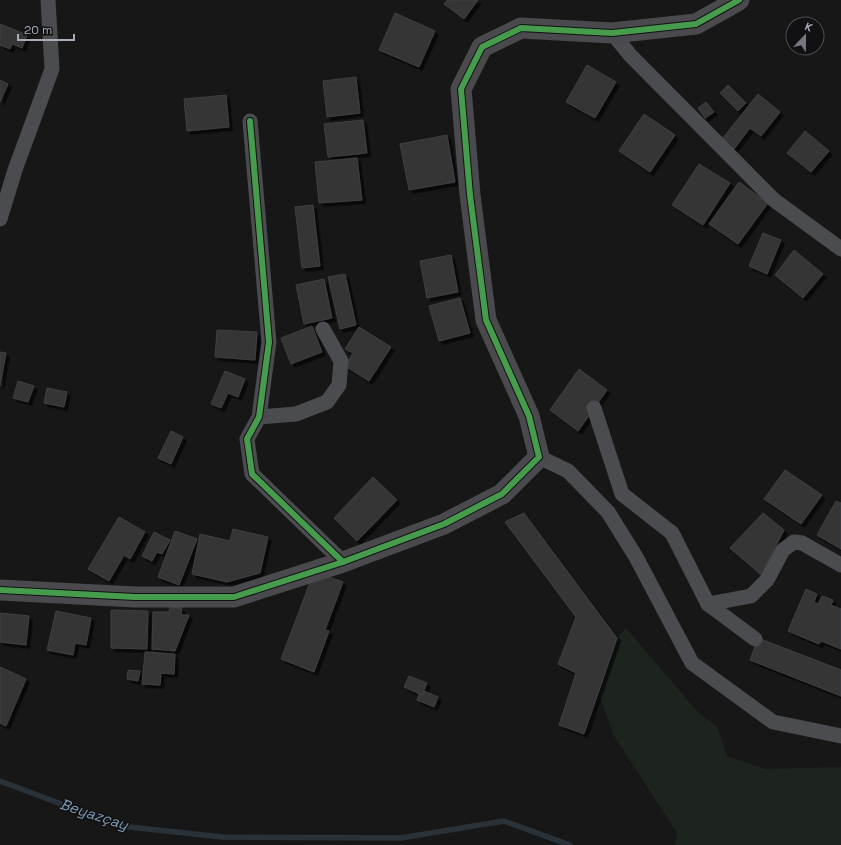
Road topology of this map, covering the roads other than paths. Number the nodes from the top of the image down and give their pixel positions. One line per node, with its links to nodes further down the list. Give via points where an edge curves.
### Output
1 (48, 0): 5 (street, via 52,69)
2 (738, 0): 3 (street, via 696,24)
3 (612, 33): 6 (street, via 630,56 774,200); 10 (street, via 521,28 482,47 461,89 470,195 486,320 529,416)
4 (250, 121): 9 (street, via 269,342)
5 (0, 219)
6 (841, 249)
7 (324, 329): 9 (street, via 341,360 339,385 327,402 296,414)
8 (594, 408): 11 (street)
9 (259, 417): 13 (street, via 247,439 252,474)
10 (538, 457): 12 (street, via 568,471); 13 (street, via 502,494 444,524)
11 (622, 494): 12 (street); 16 (street, via 672,533)
12 (608, 512): 18 (street, via 636,557 692,663 773,722)
13 (342, 562): 15 (street, via 234,597)
14 (841, 565): 16 (street, via 802,543 794,542 783,550 767,580 751,596)
15 (0, 590)
16 (708, 604): 17 (street)
17 (755, 639)
18 (841, 736)

